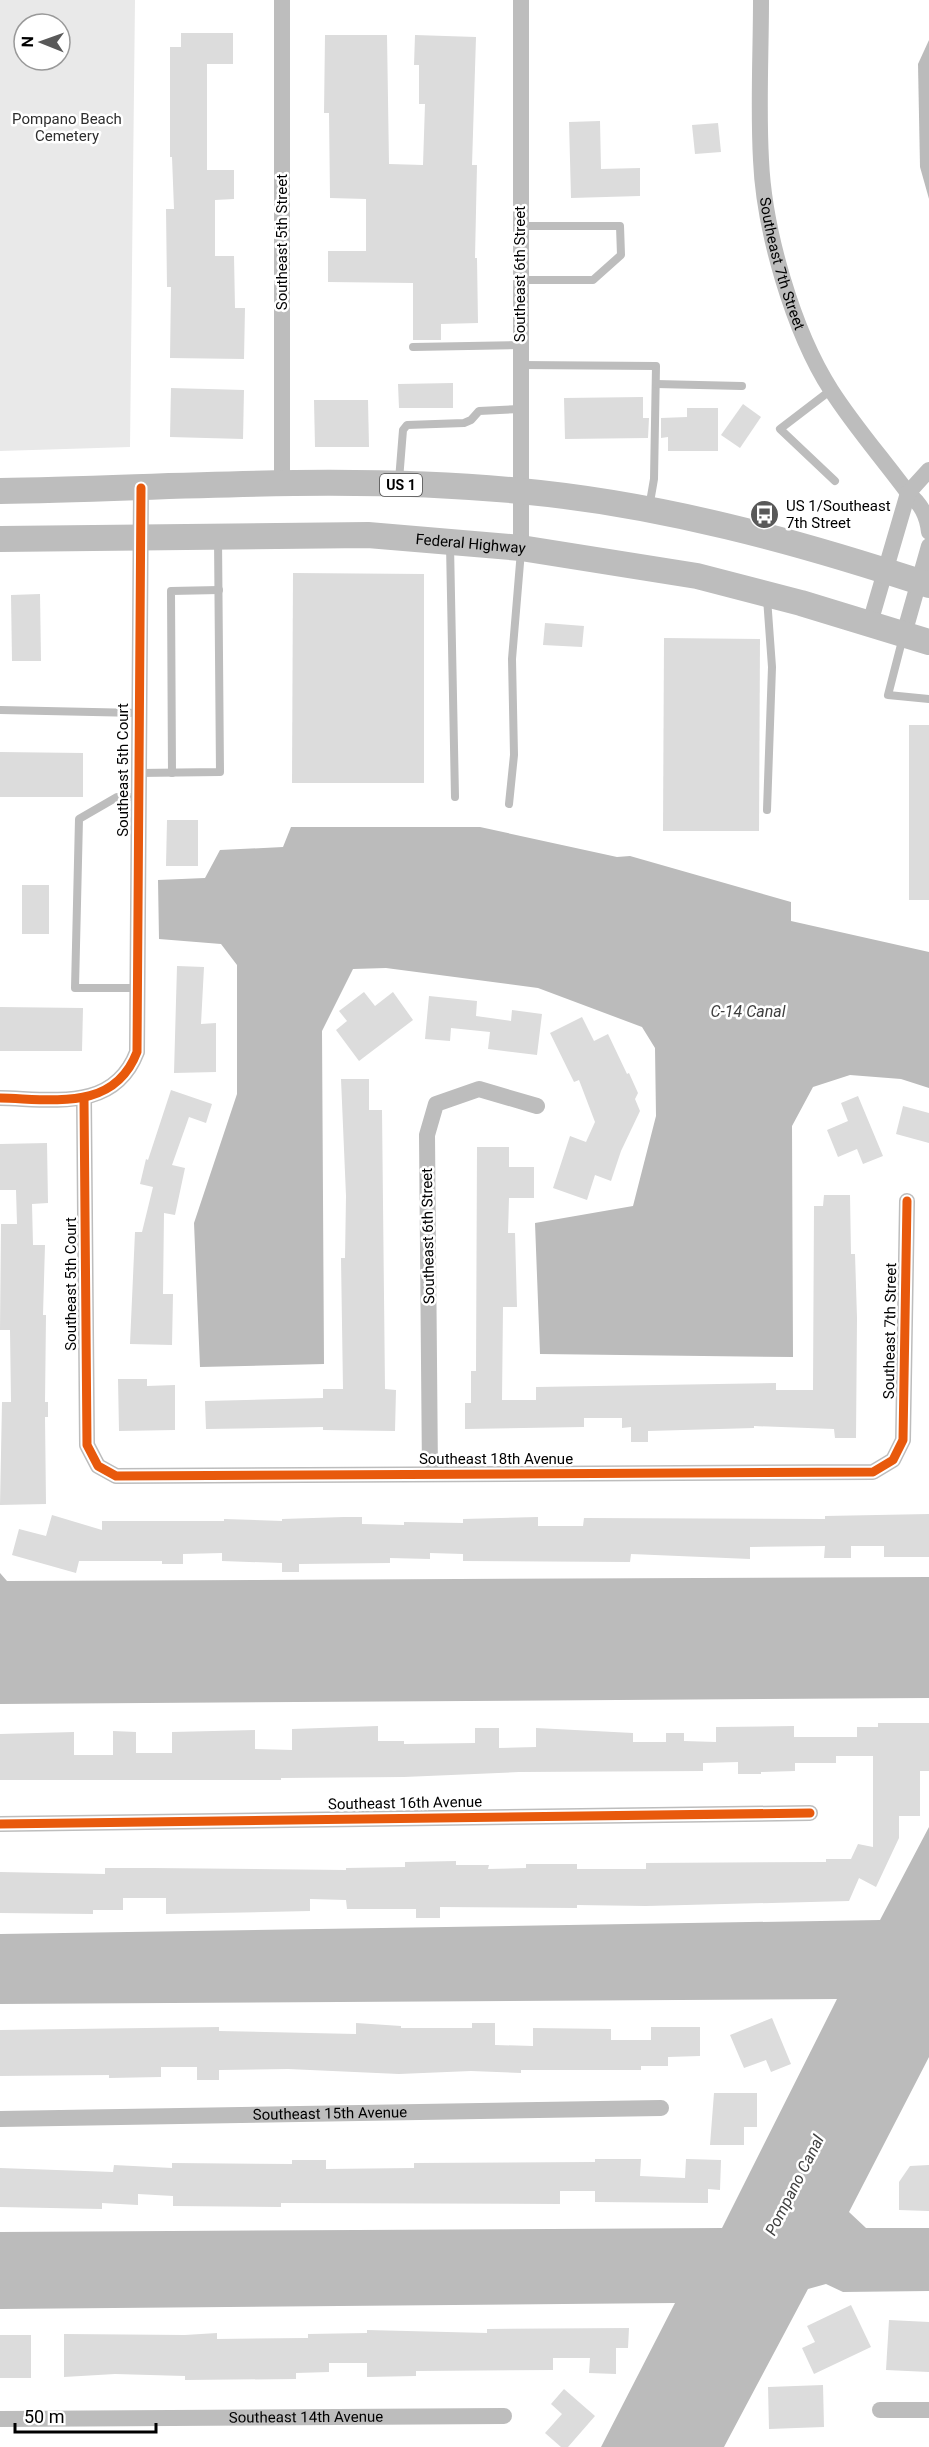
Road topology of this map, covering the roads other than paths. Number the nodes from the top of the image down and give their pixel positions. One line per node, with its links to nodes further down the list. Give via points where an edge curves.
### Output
1 (282, 0): 15 (street, Southeast 5th Street)
2 (521, 0): 4 (street, Southeast 6th Street)
3 (761, 0): 11 (street, Southeast 7th Street, via 761,161 768,219 784,281 806,341)
4 (520, 226): 5 (street, Southeast 6th Street); 5 (lane, via 620,226 621,255 593,280)
5 (520, 280): 6 (street, Southeast 6th Street)
6 (520, 345): 7 (lane); 8 (street, Southeast 6th Street)
7 (413, 347)
8 (520, 365): 9 (lane, via 656,366); 12 (street, Southeast 6th Street)
9 (656, 384): 10 (lane); 21 (lane, via 654,479)
10 (742, 387)
11 (831, 390): 14 (lane, via 780,429); 20 (street, Southeast 7th Street)
12 (520, 409): 16 (lane, via 479,411 464,423 407,425 403,430); 18 (street, Southeast 6th Street)
13 (929, 470): 20 (street)
14 (835, 481)
15 (282, 484): 16 (main road, US 1); 17 (main road, US 1)
16 (399, 484): 18 (main road, US 1)
17 (141, 488): 19 (main road, US 1); 23 (street, Southeast 5th Court)
18 (519, 490): 21 (main road, US 1); 28 (street, Southeast 6th Street)
19 (0, 491)
20 (908, 493): 22 (street, Southeast 7th Street, via 924,511); 29 (street)
21 (648, 510): 29 (main road, US 1, via 810,547)
22 (929, 532)
23 (140, 536): 24 (main road, Federal Highway); 25 (main road, Federal Highway); 38 (street, Southeast 5th Court)
24 (218, 536): 26 (main road, Federal Highway, via 368,535); 31 (lane)
25 (0, 539)
26 (450, 541): 28 (main road, Federal Highway); 42 (lane)
27 (929, 546): 30 (street)
28 (521, 548): 32 (main road, Federal Highway, via 697,576); 43 (lane, via 512,659)
29 (885, 571): 30 (main road, US 1); 33 (street)
30 (924, 583): 34 (street)
31 (219, 590): 40 (lane, via 171,591); 40 (lane, via 220,772)
32 (767, 595): 33 (main road, Federal Highway); 44 (lane, via 772,667)
33 (870, 623): 34 (main road, Federal Highway)
34 (904, 634): 35 (main road, Federal Highway); 36 (lane, via 888,695)
35 (929, 642)
36 (929, 699)
37 (0, 710): 38 (lane)
38 (139, 713): 39 (street, Southeast 5th Court)
39 (138, 773): 40 (lane); 41 (street, Southeast 5th Court)
40 (172, 773)
41 (138, 797): 45 (street, Southeast 5th Court); 45 (lane, via 117,797 79,819 75,988)
42 (455, 797)
43 (509, 804)
44 (768, 810)
45 (137, 988): 47 (street, Southeast 5th Court, via 136,1052 129,1072 110,1087)
46 (0, 1098): 47 (street)
47 (84, 1099): 51 (street, Southeast 5th Court, via 87,1445)
48 (537, 1106): 52 (street, Southeast 6th Street, via 479,1089 436,1104 427,1135)
49 (907, 1201): 50 (street, Southeast 7th Street, via 903,1440)
50 (893, 1460): 52 (street, Southeast 18th Avenue, via 873,1472)
51 (98, 1466): 52 (street, Southeast 18th Avenue, via 116,1476)
52 (430, 1474)
53 (810, 1813): 54 (street, Southeast 16th Avenue)
54 (0, 1824)
55 (661, 2108): 56 (street, Southeast 15th Avenue)
56 (0, 2118)
57 (880, 2410): 58 (street)
58 (929, 2410)
59 (504, 2416): 60 (street, Southeast 14th Avenue)
60 (0, 2419)

